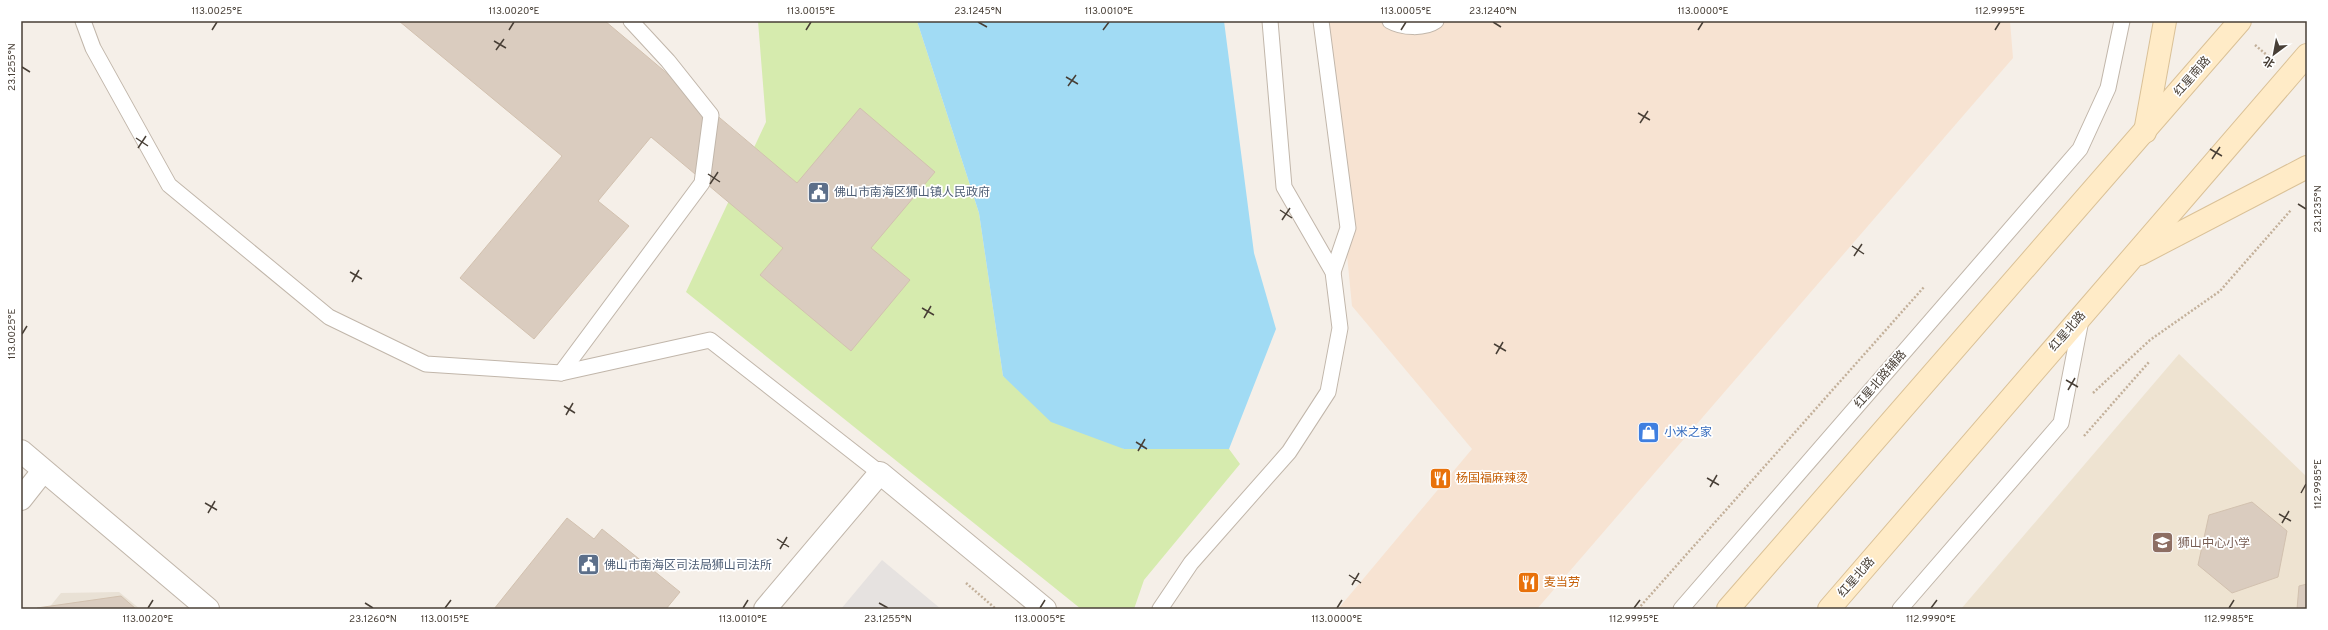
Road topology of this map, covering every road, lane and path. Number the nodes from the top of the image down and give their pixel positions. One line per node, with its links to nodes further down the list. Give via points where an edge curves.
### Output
1 (82, 21): 18 (lane, via 93,48 169,185 329,317 426,364)
2 (631, 21): 18 (lane, via 668,61 711,116 702,183)
3 (1270, 21): 15 (lane, via 1284,187)
4 (1321, 21): 15 (lane, via 1348,228)
5 (1390, 21): 6 (lane, via 1398,26 1430,25)
6 (1436, 21)
7 (2122, 21): 31 (lane, 红星北路辅路, via 2108,88 2080,149)
8 (2165, 21): 11 (main road)
9 (2240, 21): 11 (main road, 红星南路)
10 (2307, 55): 14 (main road, 红星北路)
11 (2145, 132): 32 (main road)
12 (2307, 167): 14 (main road)
13 (2294, 207): 19 (path, via 2220,291 2150,340)
14 (2130, 259): 17 (main road, 红星北路)
15 (1333, 272): 29 (lane, via 1340,328 1328,392 1289,452 1191,563)
16 (1928, 282): 30 (path)
17 (2082, 314): 19 (lane); 33 (main road, 红星北路)
18 (561, 373): 22 (lane, via 710,340)
19 (2061, 423): 34 (lane)
20 (21, 451): 21 (street)
21 (43, 471): 23 (street); 25 (street)
22 (880, 473): 26 (street); 28 (street)
23 (21, 499)
24 (963, 581): 27 (path)
25 (208, 609)
26 (765, 609)
27 (996, 609)
28 (1045, 609)
29 (1160, 609)
30 (1638, 609)
31 (1680, 609)
32 (1728, 609)
33 (1829, 609)
34 (1900, 609)

